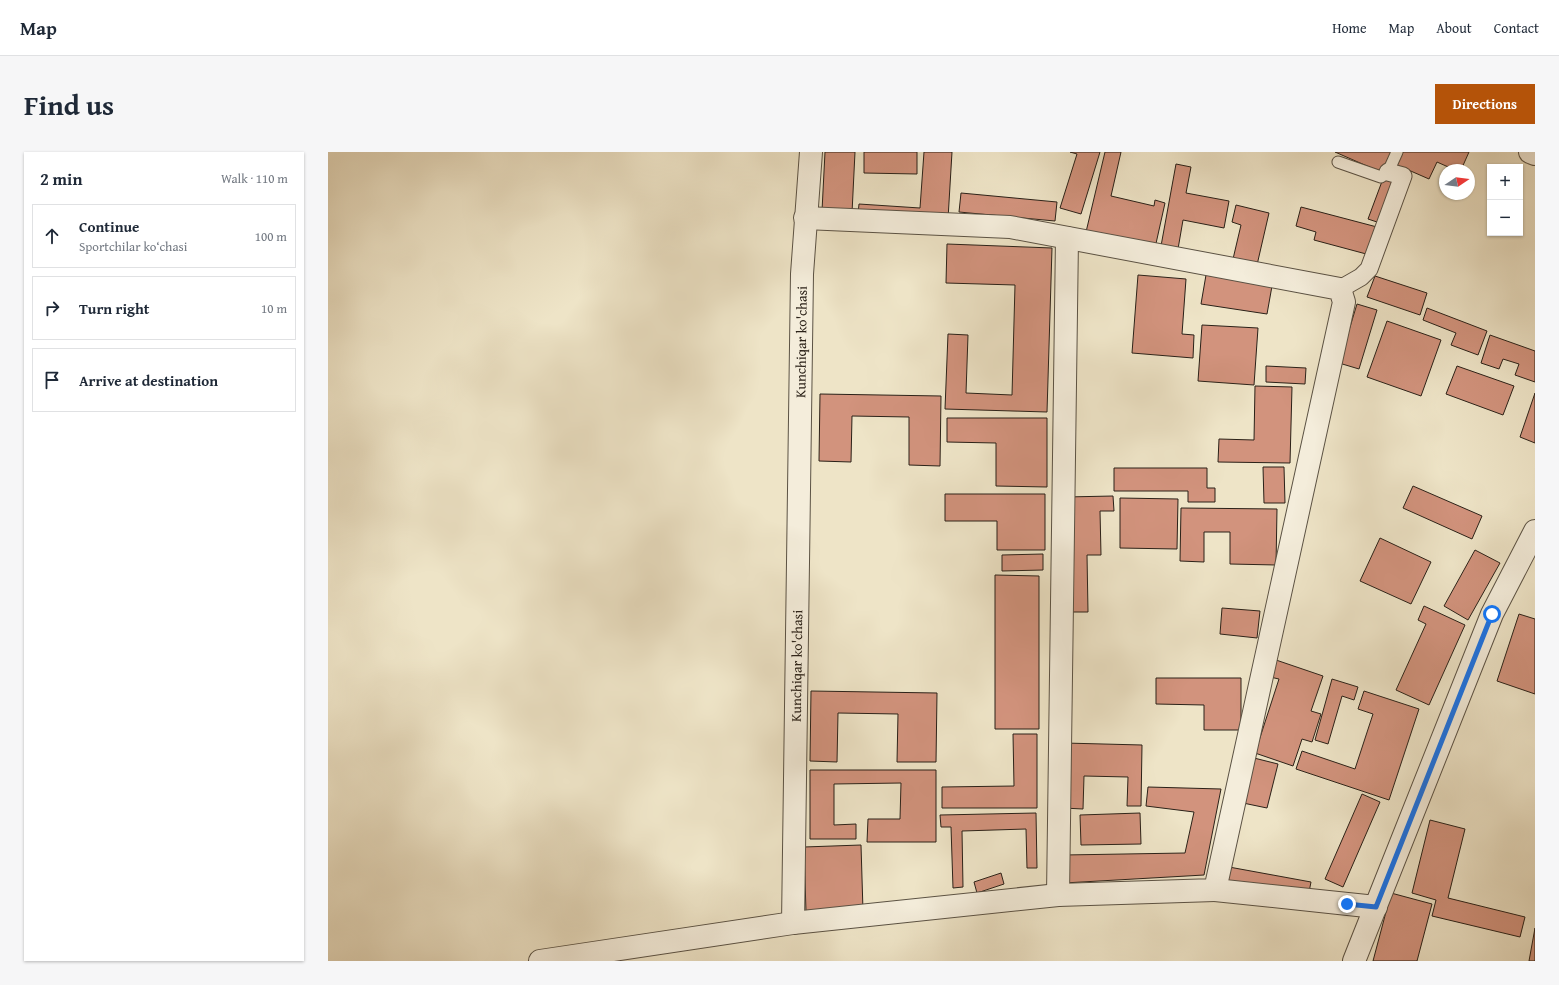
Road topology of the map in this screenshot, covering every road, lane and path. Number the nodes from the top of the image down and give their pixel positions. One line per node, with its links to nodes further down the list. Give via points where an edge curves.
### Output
1 (810, 152): 7 (street, Kunchiqar ko'chasi)
2 (1397, 152): 6 (lane)
3 (1530, 152): 4 (street)
4 (1535, 154)
5 (1338, 162): 6 (lane, via 1380,177)
6 (1388, 172): 9 (street, via 1403,176 1369,269 1361,277)
7 (805, 218): 8 (street, via 1010,227); 14 (street, Kunchiqar ko'chasi, via 802,274)
8 (1067, 238): 9 (street); 12 (street)
9 (1340, 289): 11 (street, via 1344,302)
10 (1535, 531): 13 (street, via 1492,614)
11 (1215, 890): 12 (street); 13 (street)
12 (1058, 895): 14 (street)
13 (1376, 907): 17 (street)
14 (794, 923): 15 (street)
15 (578, 958): 16 (street)
16 (540, 961)
17 (1354, 961)

